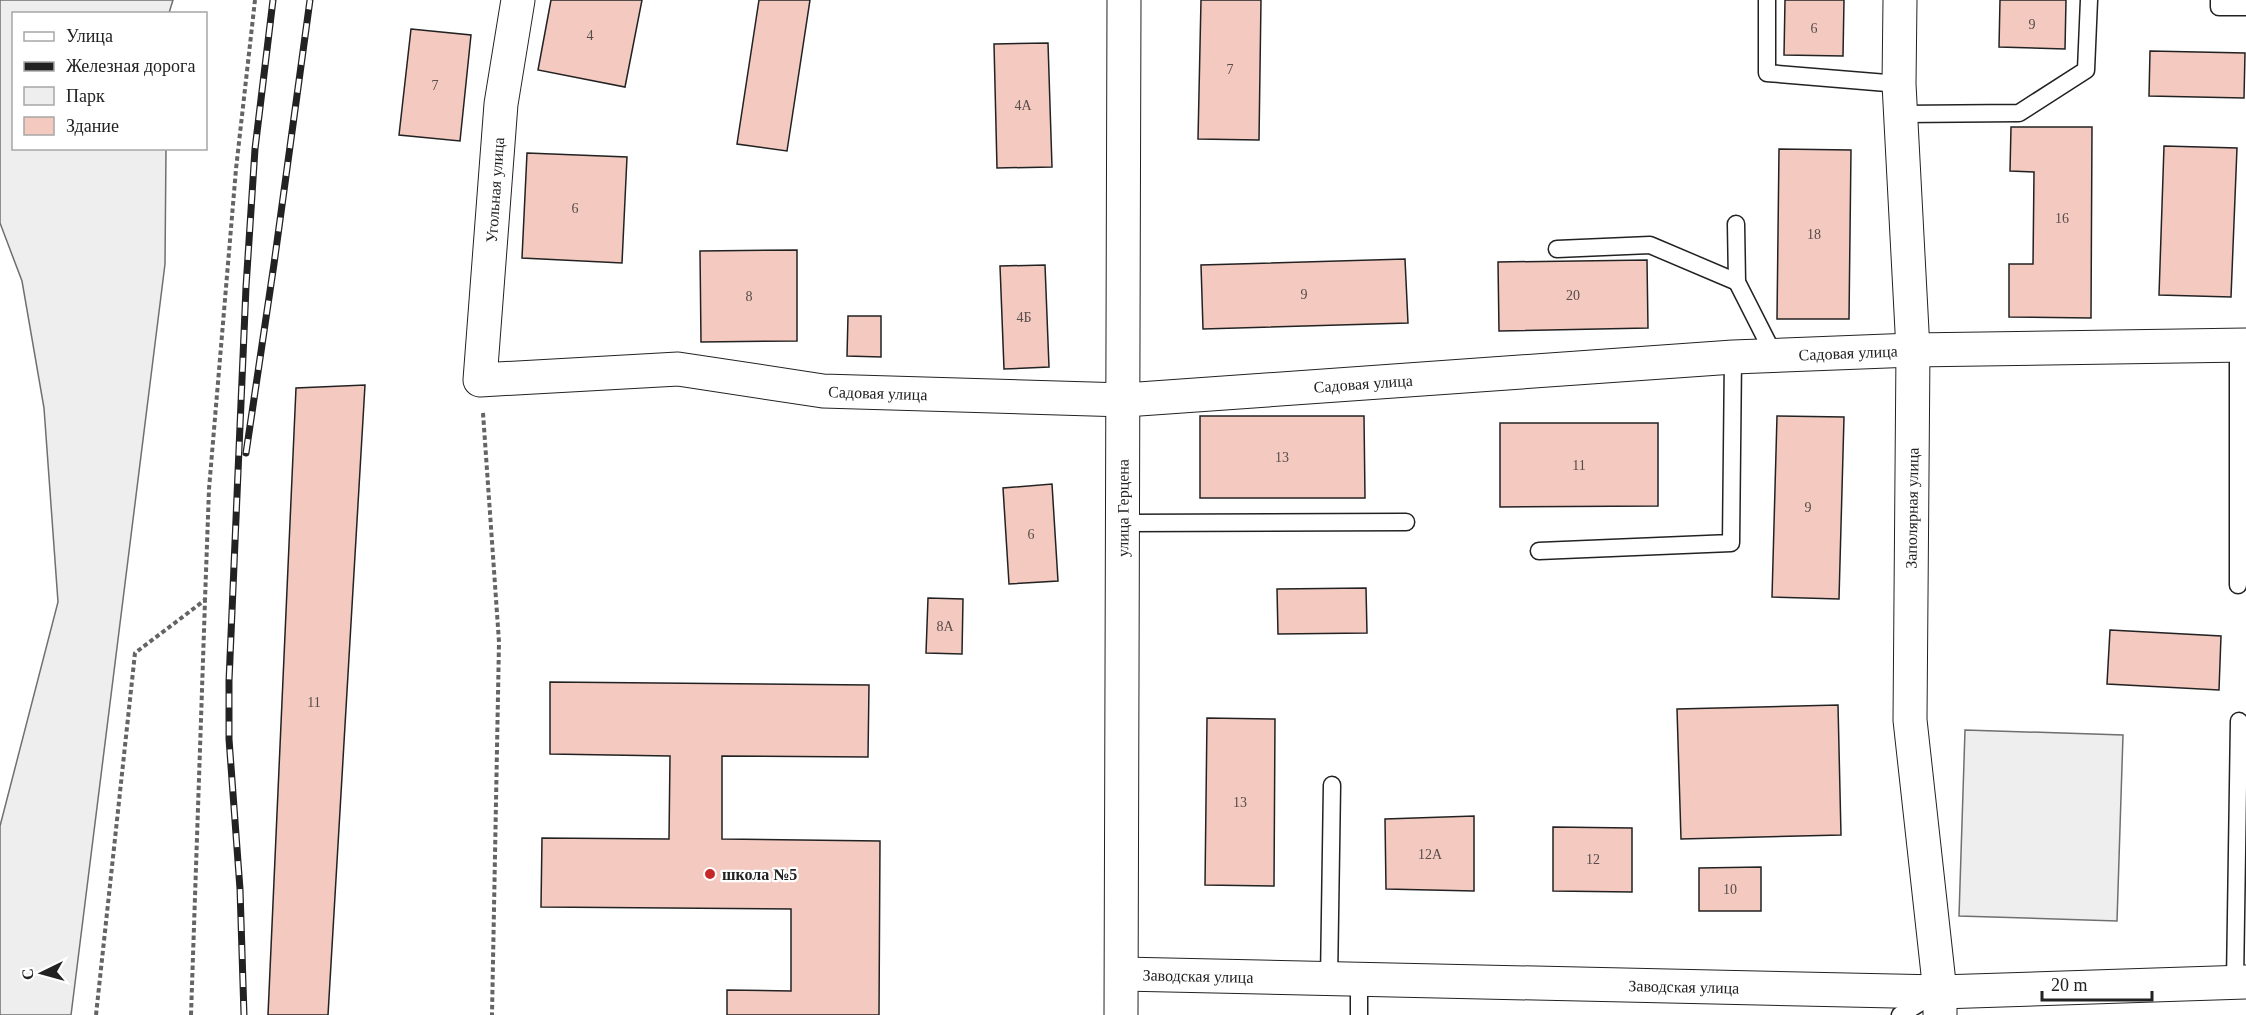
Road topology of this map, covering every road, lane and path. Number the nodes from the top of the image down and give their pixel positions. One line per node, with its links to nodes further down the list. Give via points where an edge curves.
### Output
1 (255, 0): 23 (path, via 236,169 209,489)
2 (518, 0): 17 (street, Угольная улица, via 501,104)
3 (1124, 0): 18 (street, улица Герцена)
4 (1767, 0): 9 (lane, via 1767,73)
5 (1900, 0): 9 (street, Заполярная улица)
6 (2088, 0): 9 (lane, via 2086,70 2019,113)
7 (2219, 0): 8 (lane, via 2219,7)
8 (2246, 7)
9 (1900, 99): 14 (street, Заполярная улица)
10 (1736, 224): 12 (lane)
11 (1557, 249): 12 (lane, via 1650,245)
12 (1737, 282): 16 (lane)
13 (2242, 345): 14 (street, Садовая улица); 22 (lane)
14 (1913, 350): 16 (street, Садовая улица); 29 (street, Заполярная улица, via 1910,720)
15 (1733, 357): 16 (street, Садовая улица); 18 (street, Садовая улица); 21 (lane, via 1731,543)
16 (1774, 357)
17 (480, 380): 18 (street, Садовая улица, via 678,369 823,391); 32 (path, via 499,642)
18 (1125, 400): 20 (street, улица Герцена)
19 (1406, 522): 20 (lane)
20 (1123, 523): 26 (street, улица Герцена)
21 (1539, 551)
22 (2238, 585)
23 (205, 600): 30 (path, via 135,653); 31 (path)
24 (2239, 720): 28 (lane)
25 (1332, 785): 27 (lane)
26 (1122, 974): 27 (street, Заводская улица); 33 (street, улица Герцена)
27 (1344, 980): 29 (street, Заводская улица); 34 (lane)
28 (2240, 982): 29 (street, Заводская улица)
29 (1940, 1003): 35 (lane)
30 (96, 1015)
31 (191, 1015)
32 (492, 1015)
33 (1121, 1015)
34 (1359, 1015)
35 (1900, 1015)

